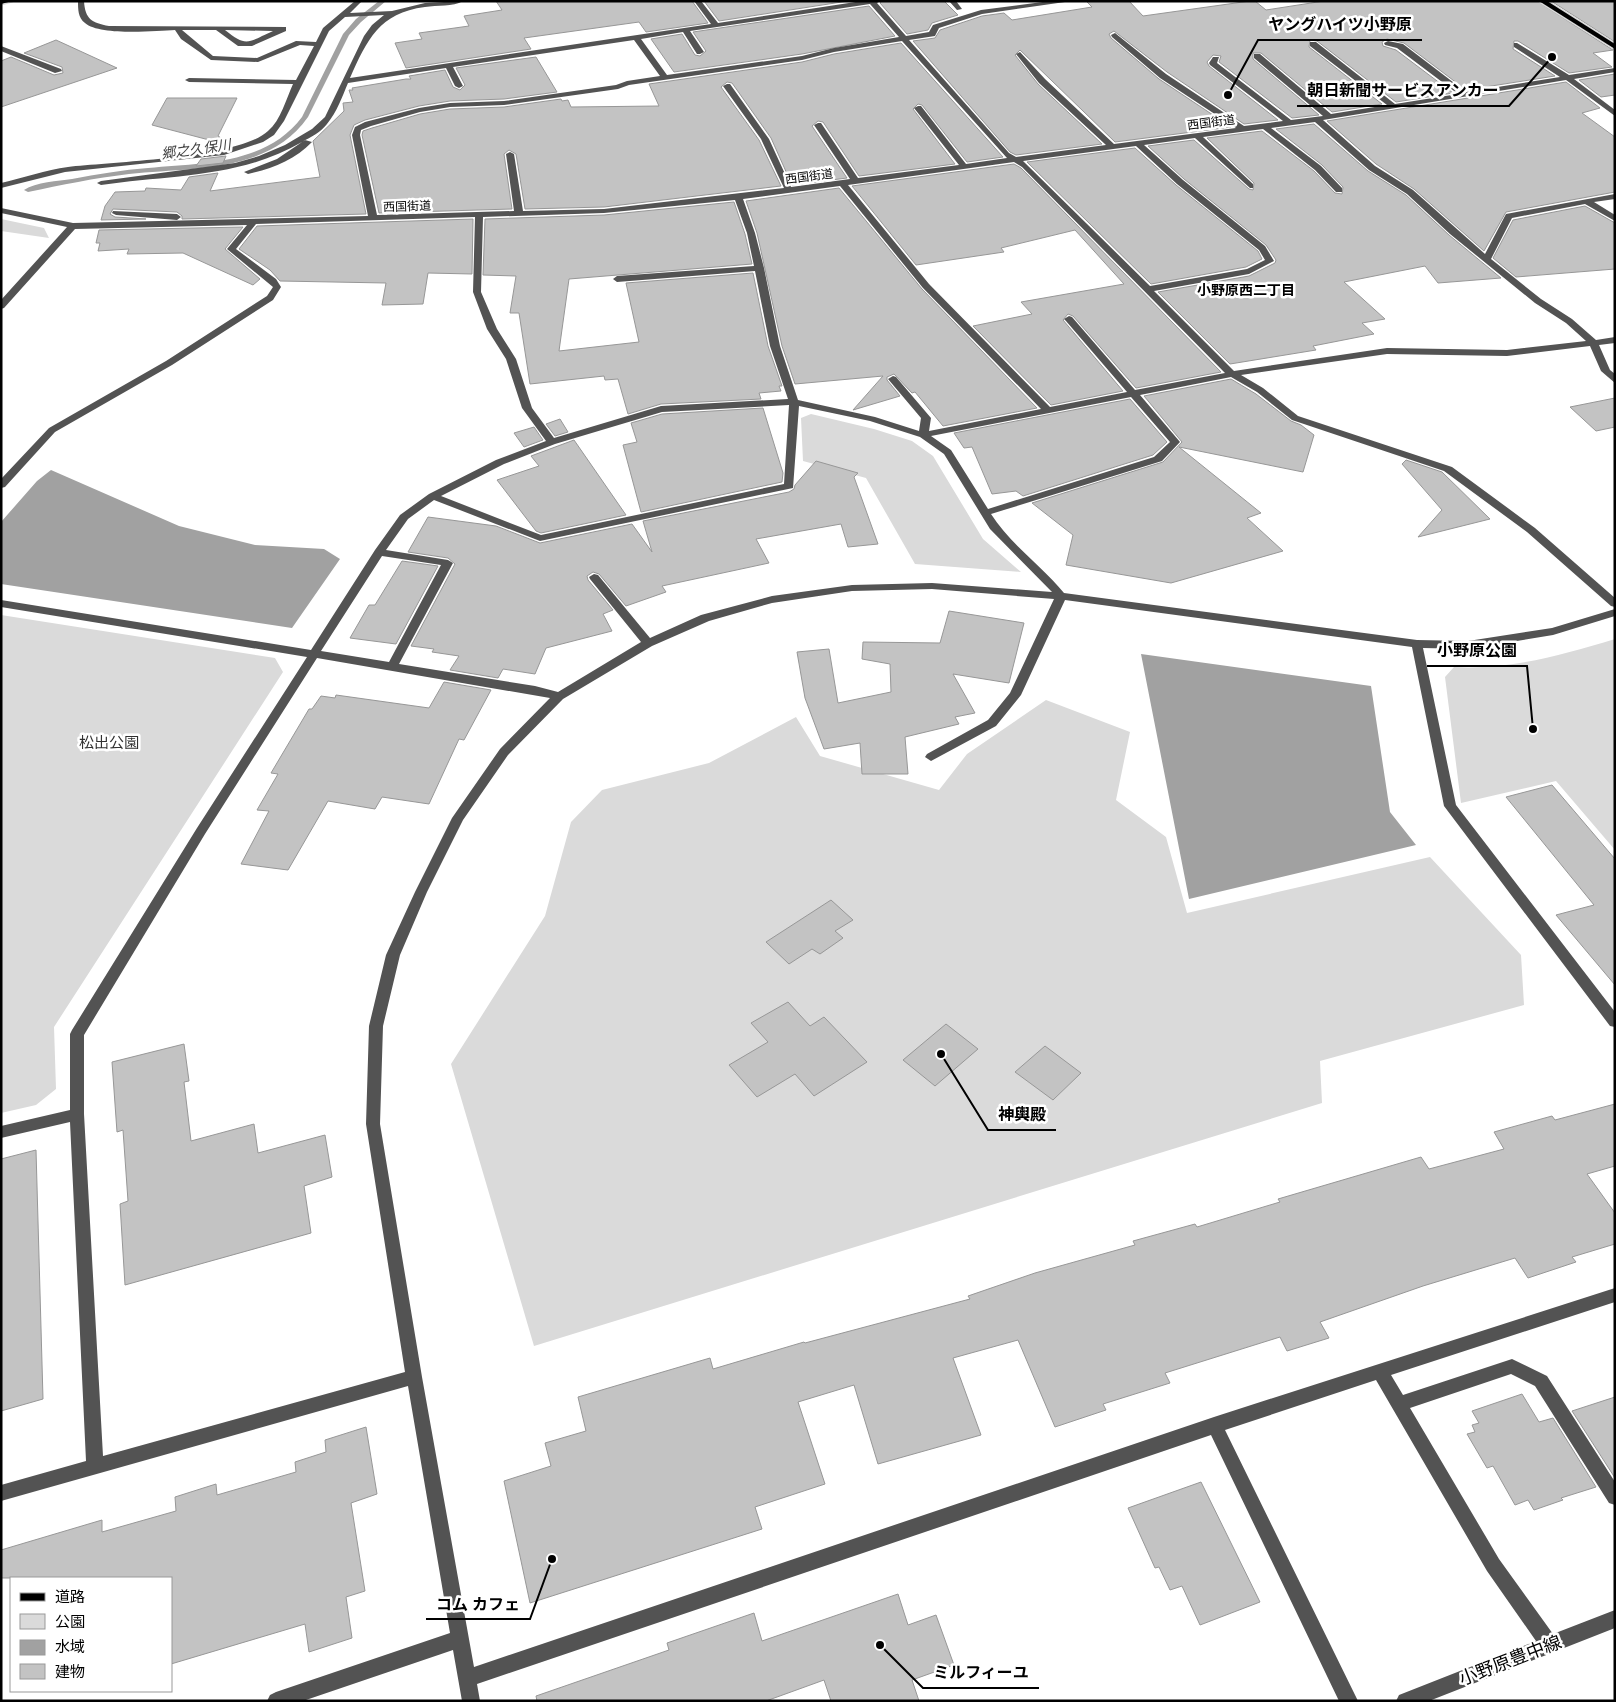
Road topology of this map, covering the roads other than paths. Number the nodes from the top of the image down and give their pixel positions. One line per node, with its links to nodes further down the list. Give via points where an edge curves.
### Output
1 (8, 1): 9 (highway)
2 (80, 1): 15 (street, via 86,21 95,26)
3 (359, 1): 13 (street)
4 (460, 1): 12 (street)
5 (697, 1): 14 (street)
6 (952, 1): 11 (street)
7 (1069, 1): 20 (street, via 981,12 936,28 932,34)
8 (1542, 1): 25 (main road)
9 (1, 2)
10 (875, 2): 14 (street); 20 (street)
11 (959, 9)
12 (392, 13): 13 (street); 38 (street, via 367,36)
13 (346, 15): 22 (street, via 326,30)
14 (716, 25): 17 (street)
15 (177, 28): 16 (street); 22 (street, via 211,58 258,60 299,43)
16 (218, 28): 16 (street, via 237,28 282,29 249,44 238,44)
17 (685, 30): 19 (street); 27 (street)
18 (1115, 35): 50 (street, via 1163,76)
19 (636, 37): 31 (street); 35 (street)
20 (906, 40): 35 (street); 56 (street, via 1006,155)
21 (1388, 43): 41 (street, via 1400,46)
22 (318, 44): 37 (street)
23 (1313, 44): 42 (street)
24 (1517, 45): 34 (street)
25 (1615, 47)
26 (1, 48): 32 (street)
27 (700, 52)
28 (1020, 54): 54 (street, via 1042,81)
29 (1257, 56): 45 (street)
30 (1216, 59): 47 (street, via 1213,63 1220,70 1252,91)
31 (450, 67): 38 (street); 39 (street)
32 (58, 71)
33 (1614, 71): 34 (street, 西国街道)
34 (1568, 77): 41 (street, 西国街道); 44 (street)
35 (665, 78): 73 (street, via 504,103 429,108 362,127 356,136)
36 (189, 80): 37 (street)
37 (298, 82): 62 (street, via 275,129 260,140 240,148 213,154 65,170)
38 (346, 82): 51 (street, via 329,119)
39 (459, 86)
40 (727, 86): 64 (street, via 765,139)
41 (1465, 95): 42 (street, 西国街道)
42 (1394, 107): 45 (street, 西国街道)
43 (918, 108): 57 (street)
44 (1615, 114)
45 (1329, 118): 46 (street, 西国街道)
46 (1317, 119): 47 (street, 西国街道); 78 (street, via 1372,168 1410,192)
47 (1290, 123): 49 (street, 西国街道)
48 (818, 125): 59 (street)
49 (1264, 126): 50 (street, 西国街道); 65 (street, via 1318,168)
50 (1243, 129): 52 (street, 西国街道)
51 (315, 131): 58 (street, via 275,154); 58 (street, via 316,134 302,148 279,163 222,178)
52 (1197, 135): 53 (street, 西国街道); 63 (street)
53 (1138, 143): 54 (street, 西国街道); 81 (street, via 1180,182 1262,248 1270,261 1249,271)
54 (1112, 146): 56 (street, 西国街道)
55 (510, 154): 71 (street)
56 (1015, 160): 57 (street, 西国街道); 81 (street, via 1025,165)
57 (964, 166): 59 (street, 西国街道)
58 (231, 168): 60 (street)
59 (856, 182): 61 (street, 西国街道)
60 (101, 183)
61 (842, 184): 64 (street, 西国街道); 91 (street, via 926,286)
62 (1, 186)
63 (1250, 186)
64 (788, 190): 67 (street, 西国街道)
65 (1339, 190)
66 (1615, 196): 68 (street)
67 (738, 197): 71 (street, 西国街道, via 604,211); 79 (street)
68 (1586, 201): 74 (street); 78 (street, via 1509,216)
69 (1, 210): 77 (street, 西国街道)
70 (116, 214): 76 (street)
71 (519, 214): 72 (street, 西国街道)
72 (479, 215): 73 (street, 西国街道); 93 (street, via 477,292 492,328 511,360 527,408)
73 (373, 218): 75 (street, 西国街道)
74 (1615, 219)
75 (253, 223): 76 (street, 西国街道); 94 (street, via 231,249 273,281 277,287 270,298 169,363 52,430)
76 (234, 224): 77 (street, 西国街道)
77 (73, 226): 82 (street)
78 (1487, 258): 85 (street)
79 (760, 268): 80 (street); 90 (street, via 775,346)
80 (616, 279)
81 (1148, 289): 86 (street)
82 (1, 306)
83 (1069, 319): 89 (street)
84 (1615, 340): 85 (street)
85 (1593, 342): 86 (street, via 1507,353 1387,351); 88 (street, via 1606,371)
86 (1232, 374): 89 (street); 101 (street, via 1260,390 1295,418 1448,469 1531,530)
87 (893, 379): 92 (street, via 926,418)
88 (1615, 380)
89 (1132, 394): 91 (street); 96 (street, via 1175,442 1158,459)
90 (794, 402): 92 (street, via 872,418); 93 (street, via 661,409); 95 (street, via 789,486 540,538)
91 (1048, 410): 92 (street)
92 (923, 434): 96 (street, via 948,452)
93 (552, 442): 95 (street, via 500,462)
94 (1, 485)
95 (433, 496): 97 (street, via 404,517)
96 (985, 513): 99 (street, via 994,527)
97 (379, 552): 105 (street); 106 (street, via 448,563)
98 (594, 577): 103 (street)
99 (1061, 596): 103 (street, via 932,586 852,588 772,600 705,618); 104 (street); 108 (street, via 1015,695 992,723)
100 (1, 603): 105 (street)
101 (1615, 604)
102 (1615, 612): 104 (street, via 1553,630 1468,645)
103 (648, 643): 107 (street)
104 (1417, 644): 109 (street, via 1450,806)
105 (315, 655): 106 (street); 110 (street, via 200,831 77,1034)
106 (392, 667): 107 (street)
107 (559, 696): 114 (street, via 504,752 458,818 393,955 376,1026 373,1124)
108 (931, 757)
109 (1615, 1022)
110 (77, 1114): 111 (street); 117 (street)
111 (1, 1132)
112 (1615, 1295): 113 (street)
113 (1379, 1370): 115 (street); 116 (street)
114 (414, 1377): 117 (street); 121 (street)
115 (1400, 1404): 119 (street, via 1512,1366 1541,1381); 122 (street, via 1494,1565)
116 (1214, 1425): 123 (street); 126 (street)
117 (95, 1466): 118 (street)
118 (1, 1493)
119 (1615, 1497)
120 (1615, 1619): 122 (street, 小野原豊中線)
121 (460, 1638): 123 (street); 124 (street)
122 (1549, 1644): 127 (street, 小野原豊中線)
123 (467, 1678): 125 (street)
124 (276, 1701)
125 (471, 1701)
126 (1350, 1701)
127 (1405, 1701)

